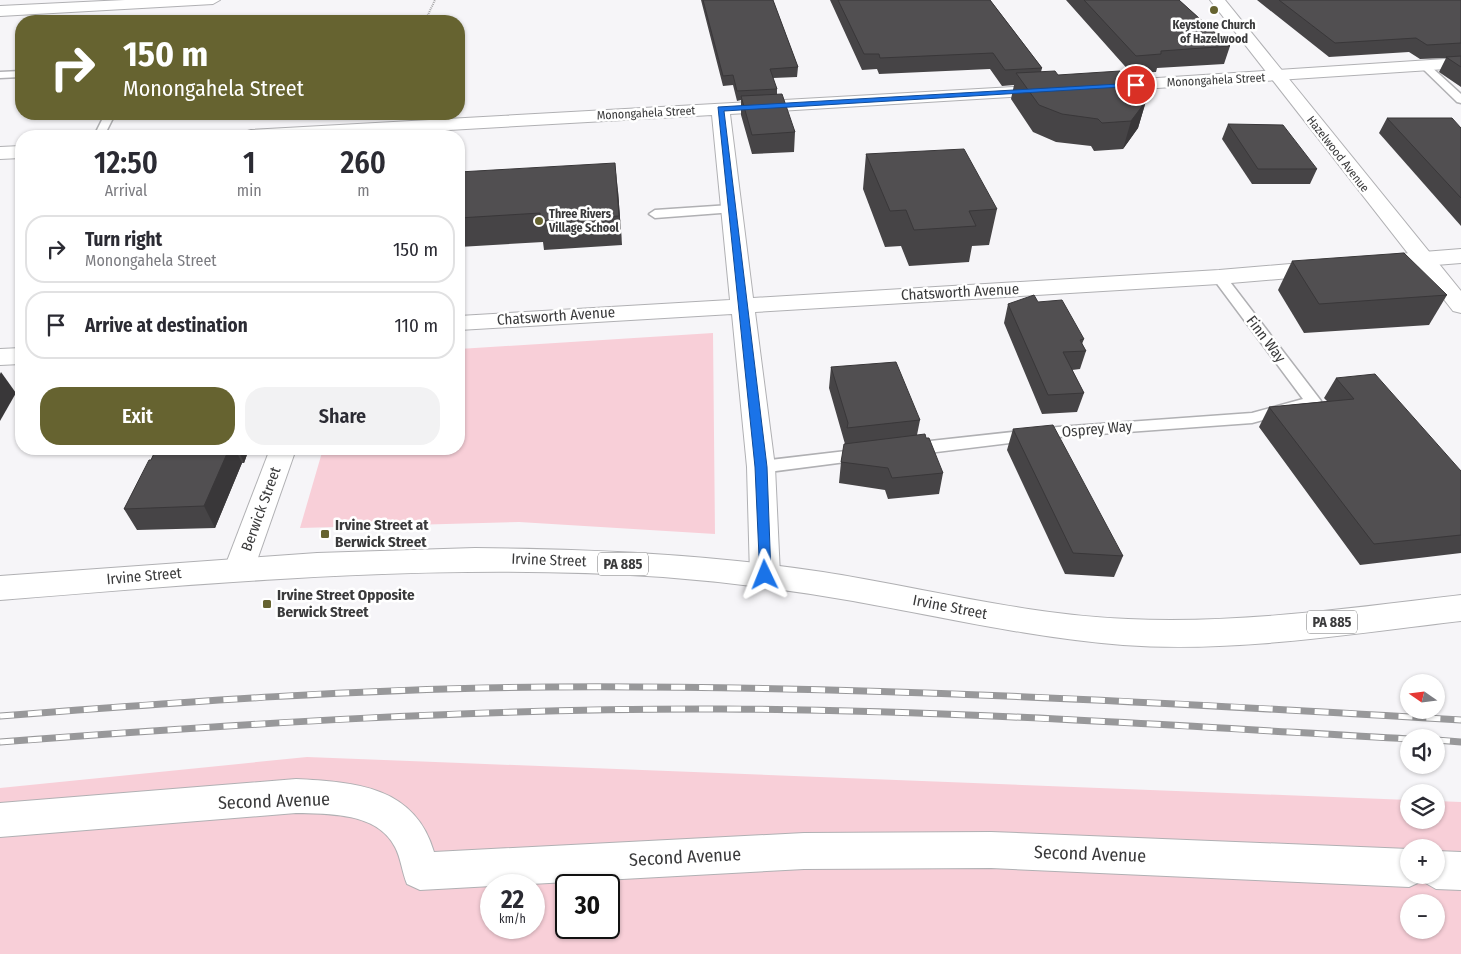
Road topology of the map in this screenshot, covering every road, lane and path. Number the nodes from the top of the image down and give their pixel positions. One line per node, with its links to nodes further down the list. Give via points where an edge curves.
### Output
1 (213, 0): 4 (street)
2 (435, 0): 5 (path)
3 (1217, 0): 10 (street, Hazelwood Avenue)
4 (0, 11)
5 (429, 15)
6 (1461, 64): 7 (street, Monongahela Street)
7 (1425, 66): 10 (street, Monongahela Street); 11 (lane)
8 (15, 74): 9 (lane)
9 (0, 75)
10 (1277, 77): 12 (street, Monongahela Street); 20 (street, Hazelwood Avenue)
11 (1461, 100)
12 (720, 109): 13 (street, Monongahela Street); 17 (street)
13 (393, 125): 14 (street, Monongahela Street)
14 (328, 130)
15 (15, 152): 16 (street)
16 (0, 153)
17 (730, 209): 18 (lane); 24 (street)
18 (655, 214)
19 (1461, 256): 20 (street)
20 (1422, 259): 21 (street); 25 (street, Hazelwood Avenue)
21 (1375, 263)
22 (1346, 266): 23 (street, Chatsworth Avenue)
23 (1219, 277): 24 (street, Chatsworth Avenue); 29 (lane, Finn Way)
24 (741, 305): 26 (street, Chatsworth Avenue); 33 (street)
25 (1461, 306)
26 (465, 323)
27 (15, 356): 28 (street)
28 (0, 357)
29 (1313, 401): 30 (lane, Osprey Way, via 1252,418 1058,432)
30 (899, 451)
31 (880, 453): 33 (lane)
32 (281, 455): 34 (street, Berwick Street)
33 (761, 467): 35 (street)
34 (239, 569): 35 (street, Irvine Street / PA 885, via 373,560 510,558); 36 (street, Irvine Street / PA 885)
35 (765, 575): 37 (street, Irvine Street / PA 885, via 1080,628 1167,634 1243,631)
36 (0, 588)
37 (1461, 608)
38 (0, 820): 39 (street, Second Avenue, via 296,796 344,798 385,810 410,837 420,871 804,851 981,850)
39 (1400, 868)
40 (1445, 870): 41 (street)
41 (1461, 871)

